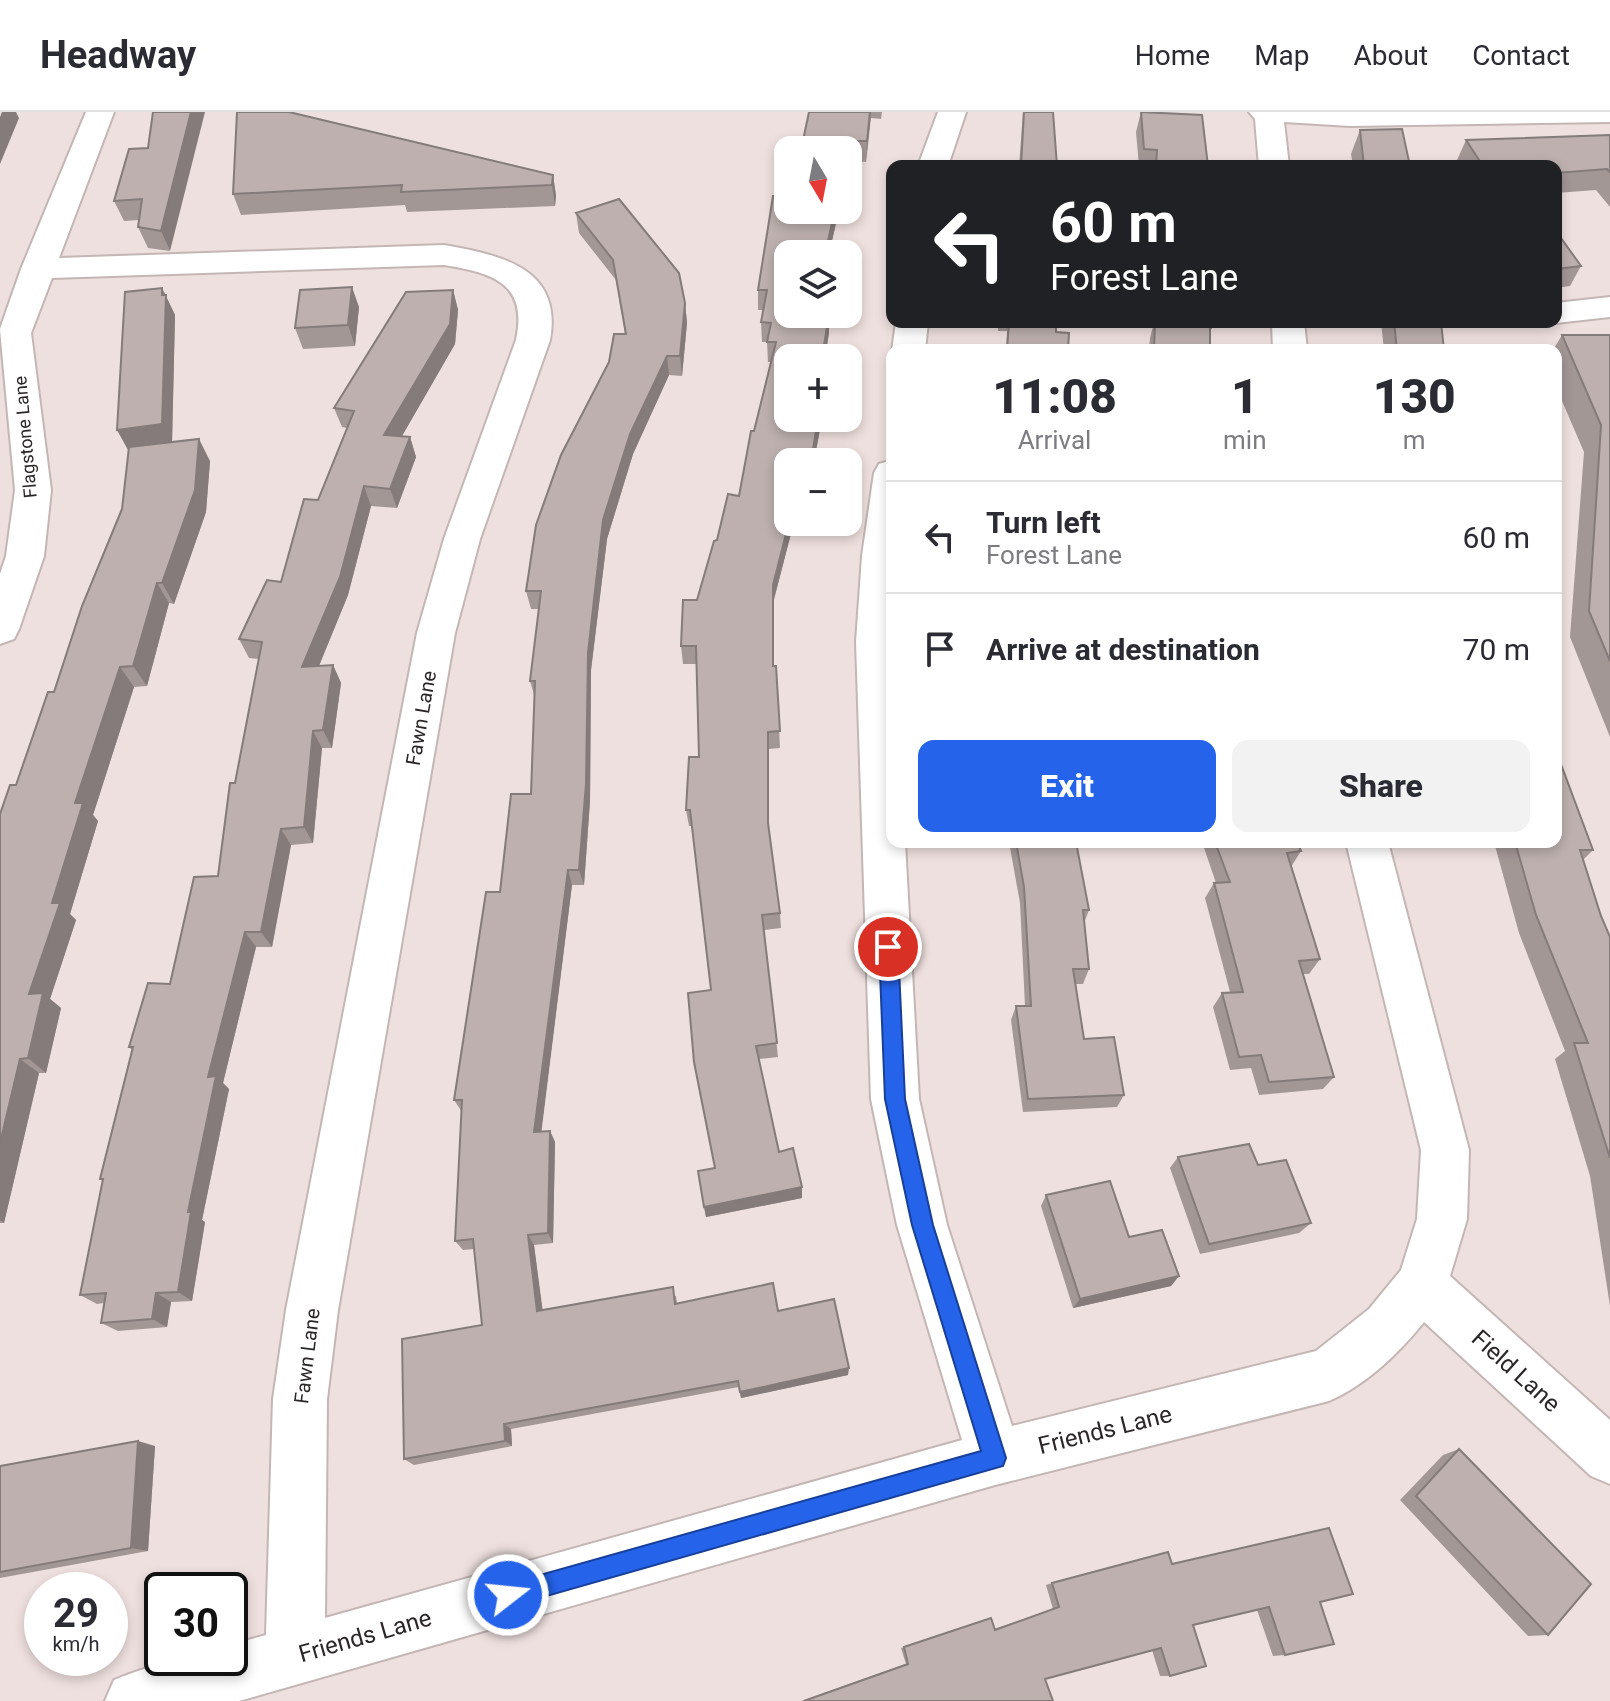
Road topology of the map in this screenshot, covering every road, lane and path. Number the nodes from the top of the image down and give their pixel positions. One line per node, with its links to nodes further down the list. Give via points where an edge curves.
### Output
1 (100, 112): 8 (street, Flagstone Lane)
2 (952, 112): 6 (street)
3 (1266, 113): 5 (street); 7 (street)
4 (1610, 113): 5 (street)
5 (1462, 114)
6 (935, 160)
7 (1273, 160)
8 (37, 269): 12 (street, Flagstone Lane, via 15,333 33,490 25,556); 17 (street, Fawn Lane, via 444,255 496,267 524,287 538,317 462,539 436,633 312,1310 300,1399)
9 (1610, 307): 10 (street)
10 (1562, 312)
11 (886, 518): 16 (street, via 875,642 895,1099 922,1225)
12 (0, 629)
13 (1369, 848): 14 (street, Friends Lane, via 1445,1150 1442,1219)
14 (1422, 1285): 15 (street, Field Lane); 16 (street, Friends Lane, via 1387,1327 1329,1374)
15 (1610, 1457)
16 (995, 1458): 17 (street, Friends Lane)
17 (295, 1655): 18 (street, Friends Lane)
18 (135, 1701)

